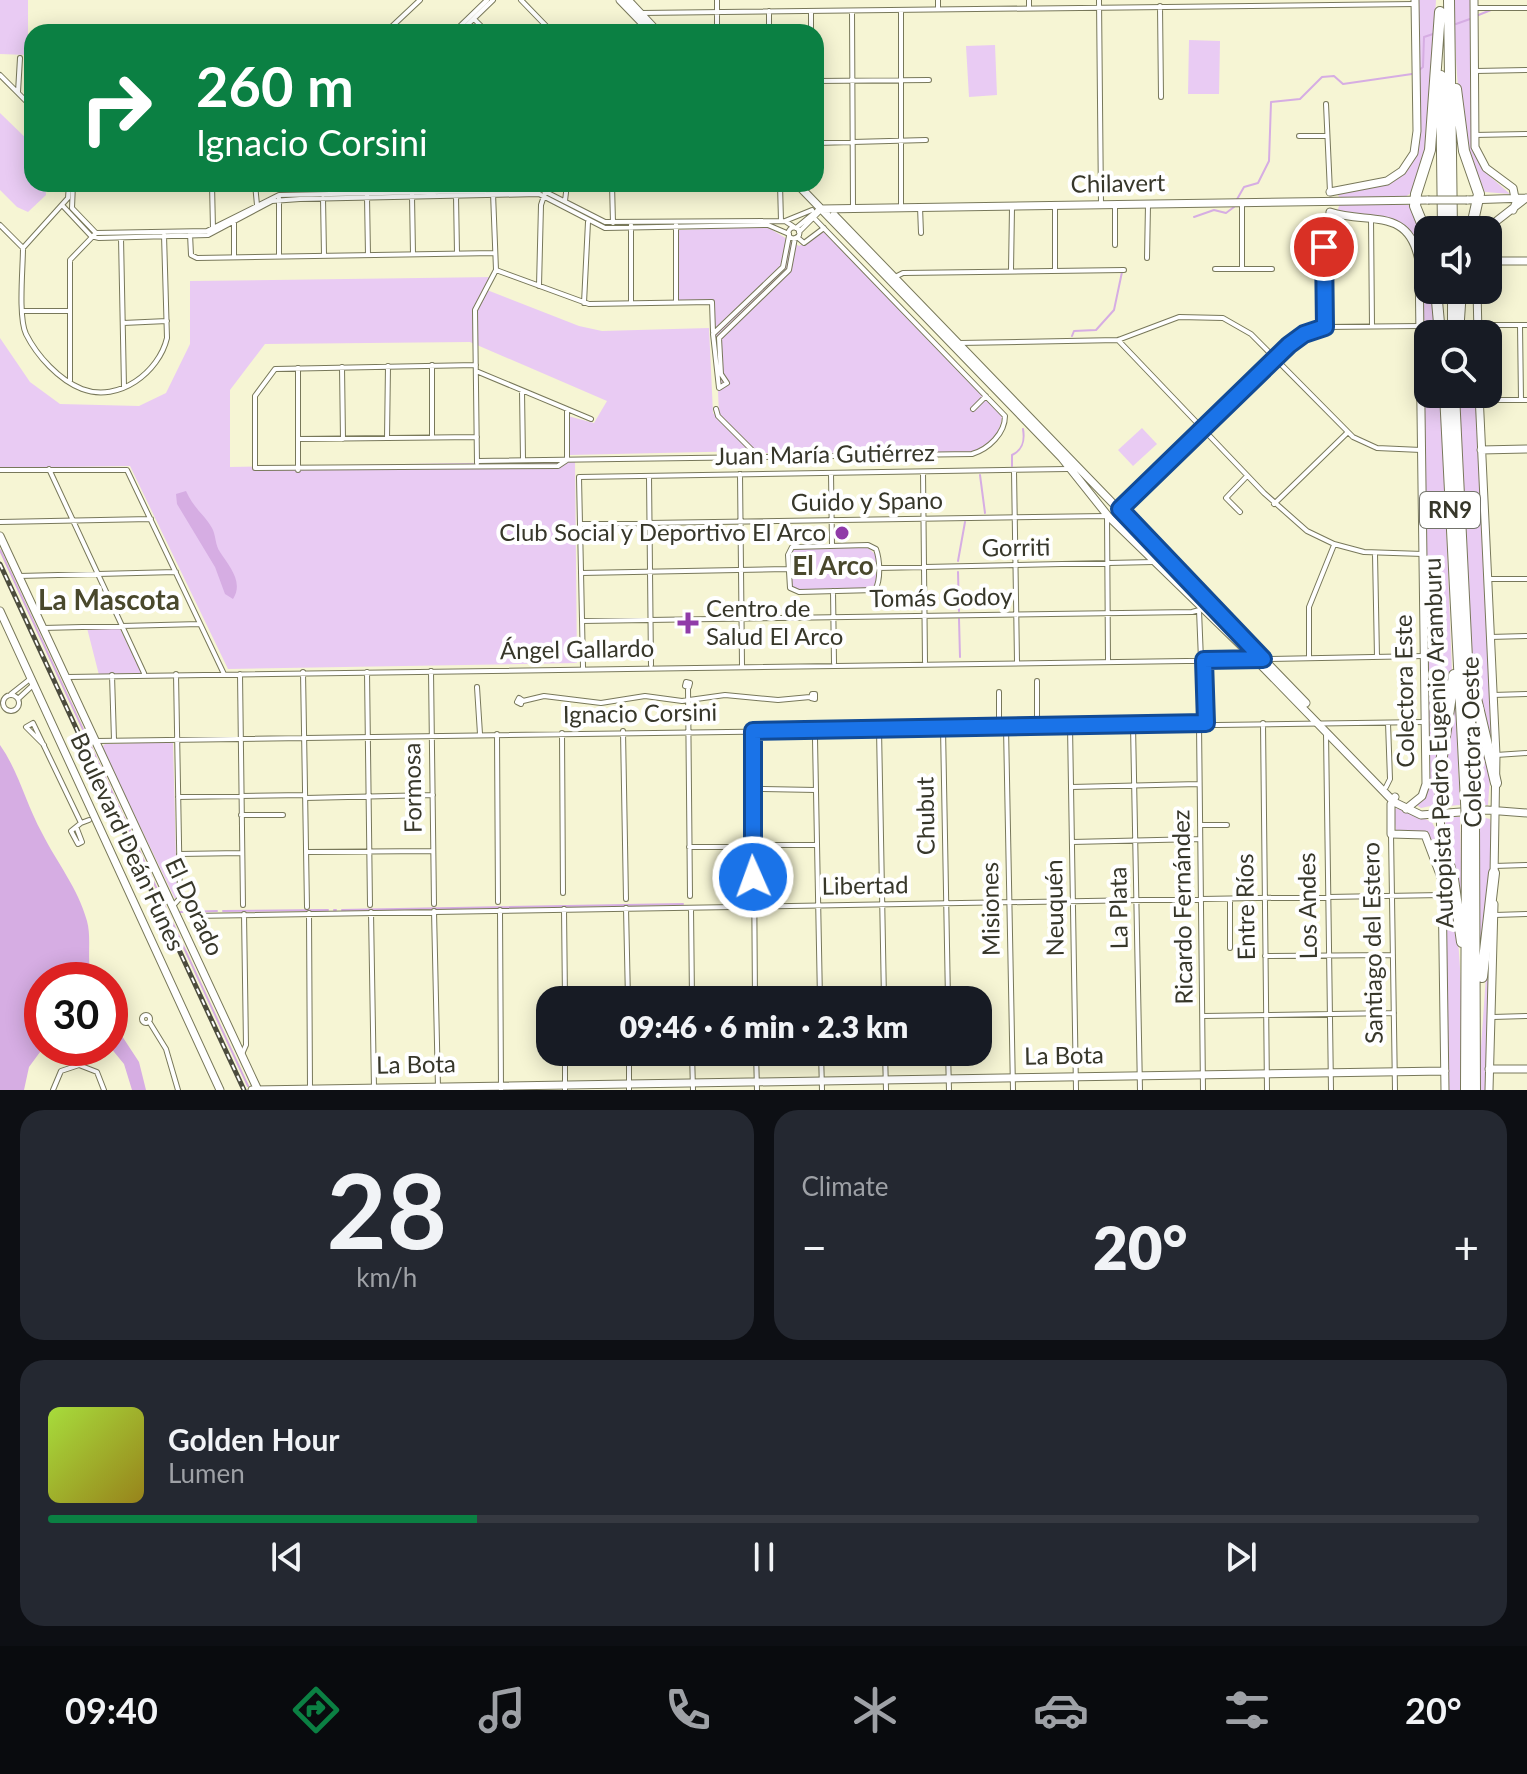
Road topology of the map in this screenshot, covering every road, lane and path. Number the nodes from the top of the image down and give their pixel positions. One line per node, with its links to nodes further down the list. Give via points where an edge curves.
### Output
1 (420, 0): 31 (street)
2 (487, 0): 30 (street)
3 (493, 0): 30 (street)
4 (521, 0): 35 (street)
5 (620, 0): 28 (street)
6 (628, 0): 28 (street)
7 (717, 0): 27 (street)
8 (938, 0): 21 (street)
9 (1029, 0): 18 (street)
10 (1099, 0): 19 (street)
11 (1440, 0): 29 (highway)
12 (1449, 0): 29 (highway)
13 (1415, 2): 16 (street); 75 (street, via 1417,144 1407,166 1382,183)
14 (1169, 3): 15 (street); 17 (street)
15 (1217, 3): 16 (street)
16 (1259, 3)
17 (1160, 6): 19 (street); 50 (street)
18 (1029, 8): 19 (street); 21 (street)
19 (1099, 8): 96 (street)
20 (1527, 8): 26 (street)
21 (938, 9): 22 (street)
22 (901, 10): 25 (street); 47 (street)
23 (769, 11): 24 (street); 27 (street); 39 (street)
24 (811, 11): 25 (street); 40 (street)
25 (852, 11): 48 (street)
26 (1474, 11): 43 (street)
27 (717, 12): 28 (street); 38 (street)
28 (638, 14): 36 (street); 37 (street)
29 (1445, 14): 88 (highway); 90 (highway, via 1430,150); 109 (highway); 110 (highway)
30 (472, 17): 32 (street); 33 (street); 34 (street)
31 (394, 24)
32 (464, 24)
33 (466, 24)
34 (479, 24)
35 (544, 24)
36 (645, 24)
37 (649, 24)
38 (717, 24)
39 (769, 24)
40 (811, 24)
41 (20, 58): 49 (street)
42 (1527, 70): 43 (street)
43 (1473, 71): 54 (street)
44 (0, 75): 49 (street)
45 (929, 80): 47 (street)
46 (824, 81): 48 (street)
47 (901, 81): 48 (street); 58 (street)
48 (853, 82): 59 (street)
49 (18, 92): 51 (street)
50 (1161, 97)
51 (24, 98)
52 (1326, 104): 56 (street)
53 (1527, 134): 54 (street)
54 (1474, 135): 61 (street, via 1483,165)
55 (1299, 136): 56 (street)
56 (1326, 136): 75 (street)
57 (926, 140): 58 (street)
58 (901, 141): 59 (street); 102 (street)
59 (853, 142): 60 (street); 104 (street)
60 (824, 143)
61 (1513, 188): 87 (street); 89 (street)
62 (71, 192): 86 (street)
63 (212, 192): 124 (street)
64 (256, 192): 100 (street)
65 (300, 192): 83 (street)
66 (471, 192): 79 (street)
67 (486, 192): 76 (street)
68 (498, 192): 76 (street)
69 (541, 192): 77 (street)
70 (566, 192): 91 (street)
71 (612, 192): 118 (street)
72 (781, 192): 116 (street)
73 (805, 192): 105 (street)
74 (810, 192): 105 (street)
75 (1330, 192): 93 (street); 94 (street)
76 (493, 193): 77 (street); 79 (street); 134 (street)
77 (545, 193): 91 (street); 115 (street); 151 (street)
78 (434, 194): 79 (street); 82 (street)
79 (456, 194): 133 (street)
80 (367, 195): 81 (street); 84 (street); 137 (street)
81 (389, 195): 82 (street)
82 (412, 195): 135 (street)
83 (300, 196): 84 (street); 85 (street)
84 (323, 196): 136 (street)
85 (279, 197): 100 (street); 117 (street); 138 (street)
86 (71, 198): 99 (street); 127 (street, via 72,208)
87 (1526, 198): 89 (street, Chilavert); 106 (street)
88 (1473, 199): 89 (street, Chilavert); 90 (street, Chilavert, bridge); 111 (highway)
89 (1516, 199): 106 (street)
90 (1415, 200): 94 (street, Chilavert); 108 (highway)
91 (565, 201): 115 (street)
92 (1238, 202): 93 (street, Chilavert); 98 (street, Chilavert); 144 (street)
93 (1323, 202): 94 (street, Chilavert); 107 (street)
94 (1333, 202): 107 (street)
95 (1055, 204): 96 (street, Chilavert); 101 (street, Chilavert); 148 (street)
96 (1101, 204): 97 (street, Chilavert)
97 (1115, 204): 98 (street, Chilavert); 131 (street)
98 (1148, 204): 140 (street)
99 (62, 205): 127 (street); 132 (street)
100 (257, 205): 124 (street)
101 (1011, 205): 103 (street, Chilavert); 147 (street)
102 (901, 206): 103 (street, Chilavert); 104 (street, Chilavert)
103 (920, 206): 126 (street)
104 (853, 207): 105 (street, Chilavert)
105 (821, 208): 112 (street); 116 (street); 125 (street); 150 (street); 204 (street)
106 (1513, 210): 114 (street)
107 (1330, 212): 113 (street); 164 (street, via 1324,220)
108 (1420, 216)
109 (1443, 216)
110 (1452, 216)
111 (1472, 216)
112 (813, 217): 123 (street); 125 (street)
113 (1371, 218): 157 (street, Colectora Este, via 1394,223 1414,242); 162 (street)
114 (1502, 218)
115 (590, 219): 118 (street); 121 (street, via 605,228); 153 (street)
116 (783, 221): 120 (street); 122 (street); 125 (street)
117 (234, 222): 129 (street, via 208,235); 139 (street)
118 (613, 223): 121 (street)
119 (0, 225): 132 (street)
120 (676, 225): 121 (street); 122 (street); 152 (street)
121 (631, 226): 154 (street)
122 (778, 228): 125 (street)
123 (824, 228): 125 (street, via 804,243); 178 (street)
124 (213, 229): 129 (street)
125 (794, 233): 166 (street, via 783,267); 166 (street, via 789,270 719,338 721,374 727,383 723,388 717,384)
126 (921, 233)
127 (94, 234): 128 (street); 130 (street); 156 (street, via 70,260)
128 (164, 234): 129 (street); 130 (street); 158 (street)
129 (190, 234): 139 (street, via 193,257)
130 (121, 237): 159 (street)
131 (1115, 245)
132 (23, 248): 155 (street)
133 (457, 253): 134 (street); 135 (street)
134 (495, 253): 146 (street)
135 (413, 254): 137 (street)
136 (324, 255): 137 (street); 138 (street)
137 (368, 255)
138 (279, 256): 139 (street)
139 (234, 257)
140 (1147, 258)
141 (1502, 261): 142 (street)
142 (1527, 261)
143 (1215, 269): 144 (street)
144 (1242, 269): 145 (street)
145 (1272, 269)
146 (496, 270): 151 (street); 174 (street, via 476,304)
147 (1011, 270): 148 (street); 150 (street)
148 (1055, 270): 149 (street)
149 (1124, 270)
150 (895, 277): 168 (street)
151 (539, 286): 153 (street)
152 (676, 302): 154 (street); 166 (street, via 712,302)
153 (584, 303): 154 (street)
154 (631, 303)
155 (24, 311): 156 (street); 175 (street, via 25,330 43,359)
156 (69, 311): 175 (street)
157 (1420, 320)
158 (167, 321): 159 (street); 176 (street, via 158,361)
159 (123, 323): 176 (street)
160 (1520, 325): 161 (street); 165 (street); 180 (street)
161 (1527, 325)
162 (1372, 326): 163 (street); 164 (street)
163 (1414, 326)
164 (1325, 327): 169 (street, via 1304,334)
165 (1502, 327)
166 (713, 334)
167 (1118, 340): 168 (street); 169 (street, via 1170,319 1204,315 1240,325); 189 (street)
168 (959, 343): 214 (street)
169 (1276, 357): 189 (street); 190 (street)
170 (432, 365): 171 (street); 174 (street); 191 (street)
171 (388, 366): 172 (street); 193 (street)
172 (342, 367): 173 (street); 195 (street)
173 (298, 368): 194 (street); 207 (street, via 272,371 258,390 254,407 255,469)
174 (476, 368): 177 (street); 192 (street)
175 (70, 381): 176 (street, via 89,390)
176 (124, 387)
177 (522, 391): 185 (street); 200 (street)
178 (986, 396): 187 (street); 199 (street, via 1006,421 989,446 972,454)
179 (1502, 399): 180 (street)
180 (1524, 400)
181 (1421, 408): 197 (street, Colectora Este)
182 (1446, 408): 261 (highway, Autopista Pedro Eugenio Aramburu / RN9)
183 (1454, 408): 261 (highway, Autopista Pedro Eugenio Aramburu / RN9)
184 (1479, 408): 198 (street, Colectora Oeste)
185 (567, 409): 188 (street); 201 (street)
186 (716, 409): 199 (street)
187 (973, 409)
188 (591, 419)
189 (1202, 429): 213 (street); 217 (street)
190 (1347, 432): 197 (street, via 1377,448); 216 (street)
191 (432, 437): 192 (street); 193 (street)
192 (477, 437): 202 (street)
193 (387, 438): 195 (street)
194 (298, 439): 195 (street); 207 (street)
195 (343, 439)
196 (1527, 449): 198 (street)
197 (1422, 450): 233 (street, Colectora Este)
198 (1481, 450): 248 (street, Colectora Oeste)
199 (758, 456): 201 (street)
200 (523, 459): 201 (street); 202 (street)
201 (567, 459): 203 (street, via 558,466)
202 (478, 461): 203 (street)
203 (477, 468): 207 (street)
204 (1070, 468): 208 (street, Juan María Gutiérrez); 215 (street)
205 (49, 469): 206 (street); 221 (street, via 127,470); 224 (street)
206 (0, 470)
207 (298, 470)
208 (1014, 470): 209 (street, Juan María Gutiérrez); 220 (street)
209 (923, 472): 210 (street, Juan María Gutiérrez); 222 (street)
210 (831, 473): 211 (street, Juan María Gutiérrez); 223 (street)
211 (740, 474): 212 (street, Juan María Gutiérrez); 226 (street)
212 (649, 476): 227 (street); 228 (street, Juan María Gutiérrez, via 579,477)
213 (1247, 476): 216 (street); 218 (street, via 1226,498)
214 (1104, 493): 215 (street, via 1098,493); 217 (street)
215 (1095, 502): 219 (street)
216 (1274, 504): 230 (street, via 1307,531)
217 (1120, 509): 238 (street)
218 (1240, 512)
219 (1107, 516): 220 (street, Guido y Spano); 234 (street); 235 (street)
220 (1014, 518): 222 (street, Guido y Spano); 236 (street)
221 (151, 519): 224 (street); 243 (street)
222 (923, 519): 223 (street, Guido y Spano); 237 (street)
223 (832, 520): 226 (street, Guido y Spano); 231 (street)
224 (73, 521): 225 (street); 244 (street)
225 (0, 522)
226 (740, 522): 227 (street, Guido y Spano); 241 (street)
227 (649, 523): 228 (street, Guido y Spano); 242 (street)
228 (580, 524): 245 (street)
229 (0, 536): 246 (street, El Dorado)
230 (1334, 544): 232 (street); 269 (street, via 1309,607)
231 (832, 546): 239 (street, via 873,547); 240 (street, via 792,547)
232 (1375, 554): 233 (street); 268 (street)
233 (1423, 554): 267 (street, Colectora Este)
234 (1154, 562): 235 (street, Gorriti); 247 (street)
235 (1107, 565): 236 (street, Gorriti); 253 (street)
236 (1015, 566): 237 (street, Gorriti); 254 (street)
237 (924, 567): 239 (street, Gorriti); 255 (street)
238 (1176, 567): 247 (street, via 1174,575); 271 (street)
239 (878, 568): 250 (street, via 875,590)
240 (788, 569): 241 (street); 250 (street, via 794,591)
241 (741, 570): 242 (street); 257 (street)
242 (650, 571): 245 (street); 259 (street)
243 (176, 572): 244 (street); 262 (street)
244 (97, 573): 246 (street); 263 (street)
245 (581, 573): 260 (street)
246 (19, 576): 264 (street, El Dorado)
247 (1167, 576): 251 (street)
248 (1487, 579): 249 (street); 266 (street, Colectora Oeste)
249 (1527, 579)
250 (833, 591): 256 (street)
251 (1201, 609): 253 (street, Tomás Godoy); 270 (street); 271 (street)
252 (0, 611): 289 (street, Boulevard Deán Funes)
253 (1108, 613): 254 (street, Tomás Godoy); 273 (street)
254 (1016, 614): 255 (street, Tomás Godoy); 272 (street)
255 (924, 616): 256 (street, Tomás Godoy); 274 (street)
256 (833, 617): 257 (street, Tomás Godoy); 275 (street)
257 (742, 619): 259 (street, Tomás Godoy); 276 (street)
258 (0, 620): 289 (street, Boulevard Deán Funes)
259 (650, 620): 260 (street, Tomás Godoy); 277 (street)
260 (582, 621): 278 (street)
261 (1460, 623): 331 (highway); 345 (highway); 352 (highway, Autopista Pedro Eugenio Aramburu / RN9, bridge)
262 (200, 624): 263 (street); 284 (street)
263 (120, 626): 264 (street); 282 (street)
264 (43, 628): 287 (street, El Dorado)
265 (1527, 636): 266 (street)
266 (1490, 637): 295 (street, Colectora Oeste)
267 (1424, 656): 268 (street, Ángel Gallardo); 302 (street, Colectora Este)
268 (1377, 657): 269 (street, Ángel Gallardo)
269 (1309, 658): 271 (street, Ángel Gallardo)
270 (1203, 660): 271 (street, Ángel Gallardo); 273 (street, Ángel Gallardo); 304 (street)
271 (1260, 660): 307 (street)
272 (1017, 661): 273 (street, Ángel Gallardo); 274 (street, Ángel Gallardo)
273 (1108, 661)
274 (925, 662): 275 (street, Ángel Gallardo)
275 (834, 663): 276 (street, Ángel Gallardo)
276 (742, 665): 277 (street, Ángel Gallardo)
277 (651, 666): 278 (street, Ángel Gallardo)
278 (583, 667): 279 (street, Ángel Gallardo)
279 (431, 671): 281 (street, Ángel Gallardo); 321 (street, Formosa)
280 (303, 672): 281 (street, Ángel Gallardo); 285 (street, Ángel Gallardo); 323 (street)
281 (367, 672): 320 (street)
282 (145, 674): 283 (street, Ángel Gallardo); 286 (street, Ángel Gallardo)
283 (176, 674): 284 (street, Ángel Gallardo); 324 (street)
284 (224, 674): 285 (street, Ángel Gallardo)
285 (240, 674): 322 (street)
286 (112, 675): 287 (street, Ángel Gallardo); 326 (street)
287 (66, 677): 327 (street, El Dorado)
288 (1037, 681): 308 (street)
289 (30, 683): 296 (street); 298 (street); 351 (street, Boulevard Deán Funes); 458 (street, Boulevard Deán Funes)
290 (477, 687): 318 (street)
291 (688, 688): 300 (street)
292 (999, 692): 310 (street)
293 (0, 693): 296 (street)
294 (1527, 694): 295 (street)
295 (1493, 695): 330 (street, Colectora Oeste)
296 (7, 696): 298 (street); 298 (street, via 3,705 9,711 18,707)
297 (810, 697): 300 (street, via 730,695)
298 (18, 699)
299 (523, 701): 300 (street, via 544,696 608,703 645,696)
300 (689, 701): 315 (street)
301 (1388, 722): 302 (street, Ignacio Corsini); 307 (street, Ignacio Corsini); 335 (street)
302 (1425, 722): 344 (street, Colectora Este, via 1426,784)
303 (1199, 723): 304 (street, Ignacio Corsini); 306 (street, Ignacio Corsini); 332 (street, Ricardo Fernández)
304 (1206, 723): 305 (street, Ignacio Corsini)
305 (1263, 723): 307 (street, Ignacio Corsini); 379 (street, Entre Ríos)
306 (1133, 725): 309 (street, Ignacio Corsini); 333 (street, La Plata)
307 (1323, 725): 335 (street); 343 (street); 377 (street, Los Andes)
308 (1037, 726): 309 (street, Ignacio Corsini); 311 (street, Ignacio Corsini)
309 (1070, 726): 334 (street, Neuquén)
310 (999, 727): 311 (street, Ignacio Corsini); 312 (street, Ignacio Corsini)
311 (1006, 727): 386 (street, Misiones)
312 (943, 728): 313 (street, Ignacio Corsini); 385 (street, Chubut)
313 (879, 729): 316 (street, Ignacio Corsini); 389 (street)
314 (623, 731): 315 (street, Ignacio Corsini); 317 (street, Ignacio Corsini); 378 (street)
315 (689, 731): 316 (street, Ignacio Corsini); 363 (street)
316 (753, 731): 364 (street)
317 (562, 733): 319 (street, Ignacio Corsini); 373 (street)
318 (480, 734): 319 (street, Ignacio Corsini); 321 (street, Ignacio Corsini)
319 (497, 734): 384 (street)
320 (368, 736): 321 (street, Ignacio Corsini); 323 (street, Ignacio Corsini); 341 (street)
321 (432, 736): 338 (street, Formosa)
322 (241, 737): 323 (street, Ignacio Corsini); 324 (street, Ignacio Corsini); 339 (street)
323 (304, 737): 340 (street)
324 (177, 739): 326 (street, Ignacio Corsini); 342 (street)
325 (815, 739): 337 (street)
326 (114, 740): 327 (street, Ignacio Corsini)
327 (95, 741): 392 (street, El Dorado)
328 (44, 745): 328 (street, via 35,736 26,727 33,723); 351 (street)
329 (1527, 753): 330 (street)
330 (1496, 755): 331 (street, Colectora Oeste)
331 (1496, 783): 346 (street, Colectora Oeste)
332 (1199, 784): 333 (street); 353 (street, Ricardo Fernández)
333 (1134, 786): 334 (street); 360 (street, La Plata)
334 (1071, 787): 359 (street, Neuquén)
335 (1386, 787): 343 (street)
336 (763, 789): 337 (street)
337 (816, 790): 362 (street)
338 (433, 795): 341 (street); 365 (street, Formosa)
339 (241, 796): 340 (street); 342 (street); 348 (street)
340 (305, 796): 341 (street); 366 (street)
341 (369, 796): 367 (street)
342 (178, 797): 370 (street)
343 (1394, 798): 344 (street); 356 (street, Santiago del Estero)
344 (1408, 808): 345 (street); 350 (street)
345 (1440, 812): 346 (street); 350 (street); 357 (street)
346 (1495, 812): 347 (street); 372 (street, Colectora Oeste)
347 (1527, 813)
348 (241, 815): 349 (street); 368 (street)
349 (283, 815)
350 (1421, 815): 357 (street, via 1433,820)
351 (85, 822): 355 (street); 458 (street, Boulevard Deán Funes)
352 (1470, 823): 409 (highway, Autopista Pedro Eugenio Aramburu / RN9); 424 (highway, Autopista Pedro Eugenio Aramburu / RN9)
353 (1200, 825): 354 (street); 358 (street, Ricardo Fernández)
354 (1227, 825)
355 (77, 829)
356 (1391, 834): 369 (street, via 1425,835); 376 (street, Santiago del Estero)
357 (1441, 836): 369 (street); 409 (highway)
358 (1200, 839): 360 (street); 381 (street, Ricardo Fernández)
359 (1072, 842): 360 (street); 383 (street, Neuquén)
360 (1135, 842): 380 (street, La Plata)
361 (766, 845): 362 (street)
362 (816, 845): 388 (street)
363 (689, 847): 364 (street); 375 (street)
364 (752, 847): 393 (street)
365 (433, 851): 367 (street); 387 (street, Formosa)
366 (306, 852): 367 (street); 397 (street)
367 (370, 852): 391 (street)
368 (242, 853): 370 (street); 390 (street)
369 (1433, 853): 374 (street)
370 (179, 854): 392 (street, via 180,898)
371 (1527, 865): 372 (street)
372 (1494, 869): 403 (street, Colectora Oeste); 424 (highway)
373 (563, 893)
374 (1442, 895): 376 (street, Libertad); 435 (street)
375 (690, 896)
376 (1392, 897): 377 (street, Libertad); 406 (street, Santiago del Estero)
377 (1328, 898): 379 (street, Libertad); 408 (street, Los Andes)
378 (626, 899)
379 (1264, 899): 382 (street, Libertad); 407 (street, Entre Ríos)
380 (1137, 900): 381 (street, Libertad); 383 (street, Libertad); 439 (street, La Plata)
381 (1202, 900): 382 (street, Libertad); 420 (street, Ricardo Fernández)
382 (1230, 900): 405 (street)
383 (1072, 901): 386 (street, Libertad); 440 (street, Neuquén)
384 (498, 902)
385 (946, 902): 386 (street, Libertad); 389 (street, Libertad); 416 (street, Chubut)
386 (1009, 902): 441 (street, Misiones)
387 (434, 904)
388 (818, 904): 389 (street, Libertad); 393 (street, Libertad); 414 (street)
389 (883, 904): 415 (street)
390 (243, 905)
391 (370, 905)
392 (172, 907): 425 (street, El Dorado)
393 (754, 907): 395 (street, Libertad); 413 (street)
394 (626, 908): 395 (street, Libertad); 396 (street, Libertad); 411 (street)
395 (691, 908): 412 (street)
396 (564, 909): 398 (street, Libertad); 410 (street)
397 (308, 910): 400 (street, Libertad); 401 (street, Libertad); 451 (street)
398 (500, 910): 399 (street, Libertad); 449 (street)
399 (434, 911): 400 (street, Libertad); 448 (street)
400 (371, 912): 453 (street)
401 (244, 914): 404 (street, Libertad); 425 (street, via 246,1045)
402 (1527, 914): 403 (street)
403 (1495, 915): 422 (street, Colectora Oeste)
404 (192, 916)
405 (1230, 948)
406 (1393, 955): 408 (street); 417 (street, Santiago del Estero)
407 (1265, 956): 408 (street); 419 (street, Entre Ríos)
408 (1329, 956): 418 (street, Los Andes)
409 (1468, 979): 471 (highway, Autopista Pedro Eugenio Aramburu / RN9)
410 (565, 986)
411 (628, 986)
412 (692, 986)
413 (755, 986)
414 (820, 986)
415 (884, 986)
416 (948, 986)
417 (1394, 1013): 418 (street); 434 (street, Santiago del Estero)
418 (1330, 1014): 419 (street); 436 (street, Los Andes)
419 (1266, 1015): 420 (street); 437 (street, Entre Ríos)
420 (1203, 1016): 438 (street, Ricardo Fernández)
421 (1527, 1016): 422 (street)
422 (1490, 1018): 432 (street, Colectora Oeste)
423 (150, 1023): 457 (street, via 166,1049)
424 (1476, 1027): 472 (highway, Autopista Pedro Eugenio Aramburu / RN9)
425 (240, 1055): 454 (street, El Dorado)
426 (565, 1066): 450 (street)
427 (692, 1066): 447 (street)
428 (756, 1066): 445 (street)
429 (822, 1066): 444 (street)
430 (885, 1066): 442 (street)
431 (949, 1066): 443 (street)
432 (1489, 1069): 433 (street); 473 (street, Colectora Oeste)
433 (1527, 1069)
434 (1395, 1071): 435 (street, La Bota); 436 (street, La Bota); 469 (street, Santiago del Estero)
435 (1445, 1071): 470 (street)
436 (1331, 1072): 437 (street, La Bota); 468 (street, Los Andes)
437 (1267, 1073): 438 (street, La Bota); 467 (street, Entre Ríos)
438 (1203, 1074): 439 (street, La Bota); 466 (street, Ricardo Fernández)
439 (1139, 1075): 440 (street, La Bota); 465 (street, La Plata)
440 (1076, 1076): 441 (street, La Bota); 464 (street, Neuquén)
441 (1013, 1077): 443 (street, La Bota); 463 (street, Misiones)
442 (885, 1078): 443 (street, La Bota); 444 (street, La Bota); 461 (street)
443 (949, 1078): 462 (street)
444 (822, 1079): 445 (street, La Bota); 460 (street)
445 (757, 1080): 447 (street, La Bota); 459 (street)
446 (629, 1086): 447 (street, La Bota); 450 (street, La Bota)
447 (693, 1086)
448 (438, 1087): 449 (street, La Bota); 453 (street, La Bota)
449 (501, 1087): 450 (street, La Bota)
450 (565, 1087)
451 (310, 1088): 452 (street, La Bota); 454 (street, La Bota)
452 (341, 1088): 453 (street, La Bota)
453 (374, 1088)
454 (255, 1089)
455 (53, 1090): 456 (street, via 61,1071 79,1065 97,1072)
456 (104, 1090)
457 (178, 1090)
458 (217, 1090)
459 (757, 1090)
460 (822, 1090)
461 (886, 1090)
462 (949, 1090)
463 (1013, 1090)
464 (1076, 1090)
465 (1140, 1090)
466 (1203, 1090)
467 (1267, 1090)
468 (1331, 1090)
469 (1395, 1090)
470 (1445, 1090)
471 (1466, 1090)
472 (1475, 1090)
473 (1489, 1090)

